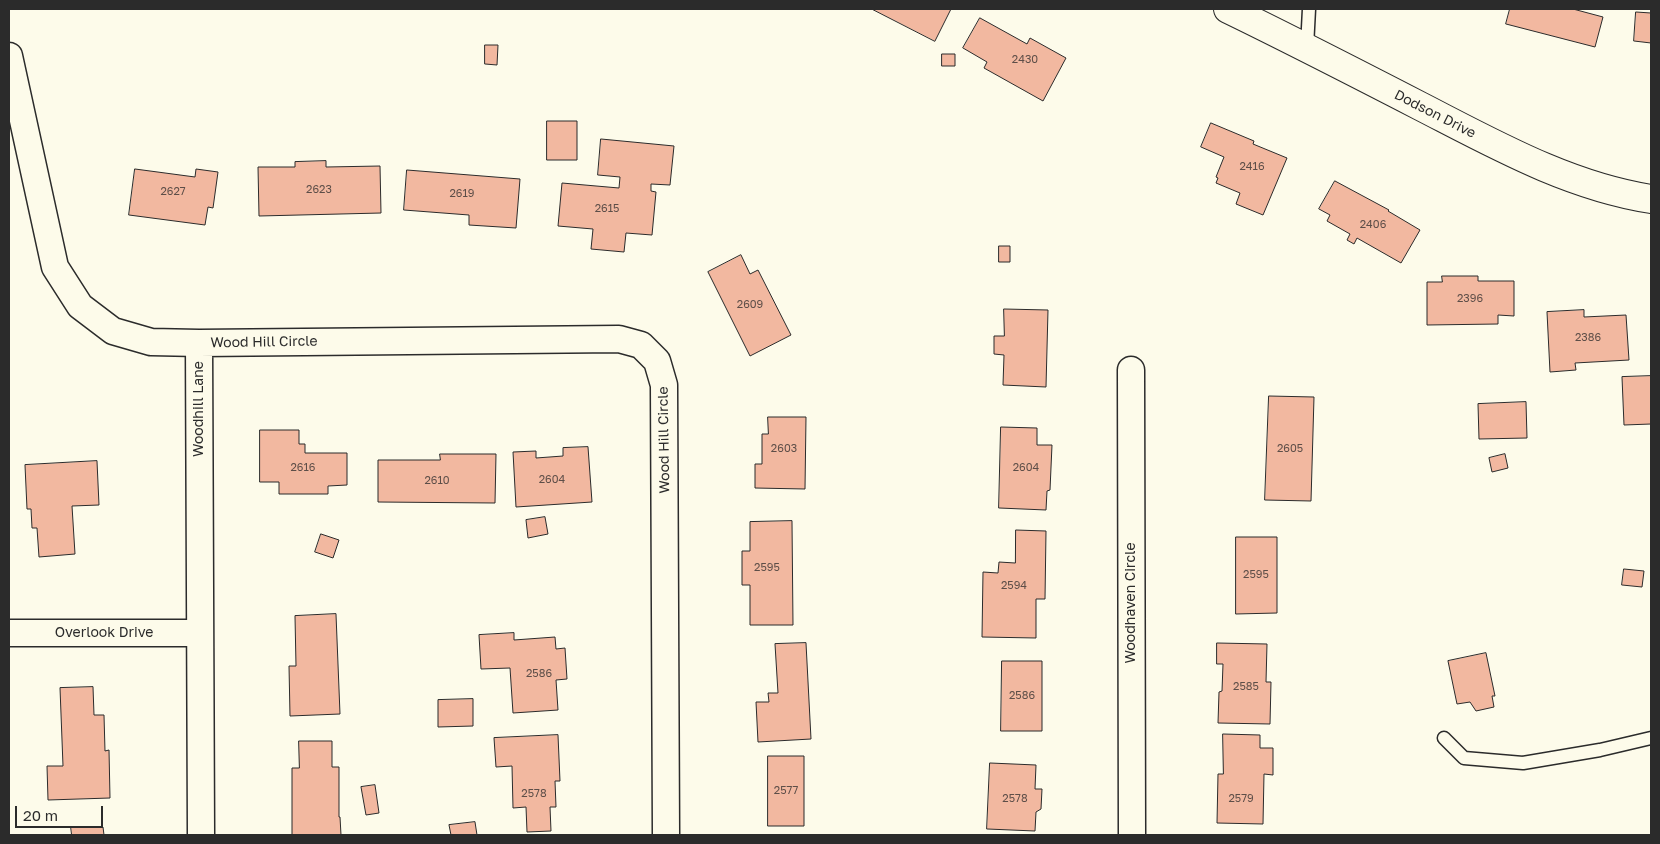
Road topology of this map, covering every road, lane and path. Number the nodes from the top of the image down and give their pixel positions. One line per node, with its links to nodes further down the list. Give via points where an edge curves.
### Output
1 (1228, 9): 3 (street, Dodson Drive)
2 (1309, 9): 3 (lane)
3 (1307, 47): 5 (street, Dodson Drive, via 1509,152 1569,177)
4 (9, 56): 6 (street, Woodhill Lane, via 55,268 80,306 113,331 151,342)
5 (1651, 199)
6 (199, 343): 8 (street, Woodhill Lane); 13 (street, Wood Hill Circle, via 619,339 641,345 657,361 664,385)
7 (1131, 370): 14 (street, Woodhaven Circle)
8 (200, 632): 9 (street, Overlook Drive); 12 (street, Woodhill Lane)
9 (9, 633)
10 (1444, 738): 11 (lane, via 1464,758 1524,763)
11 (1651, 738)
12 (201, 835)
13 (666, 835)
14 (1132, 835)

